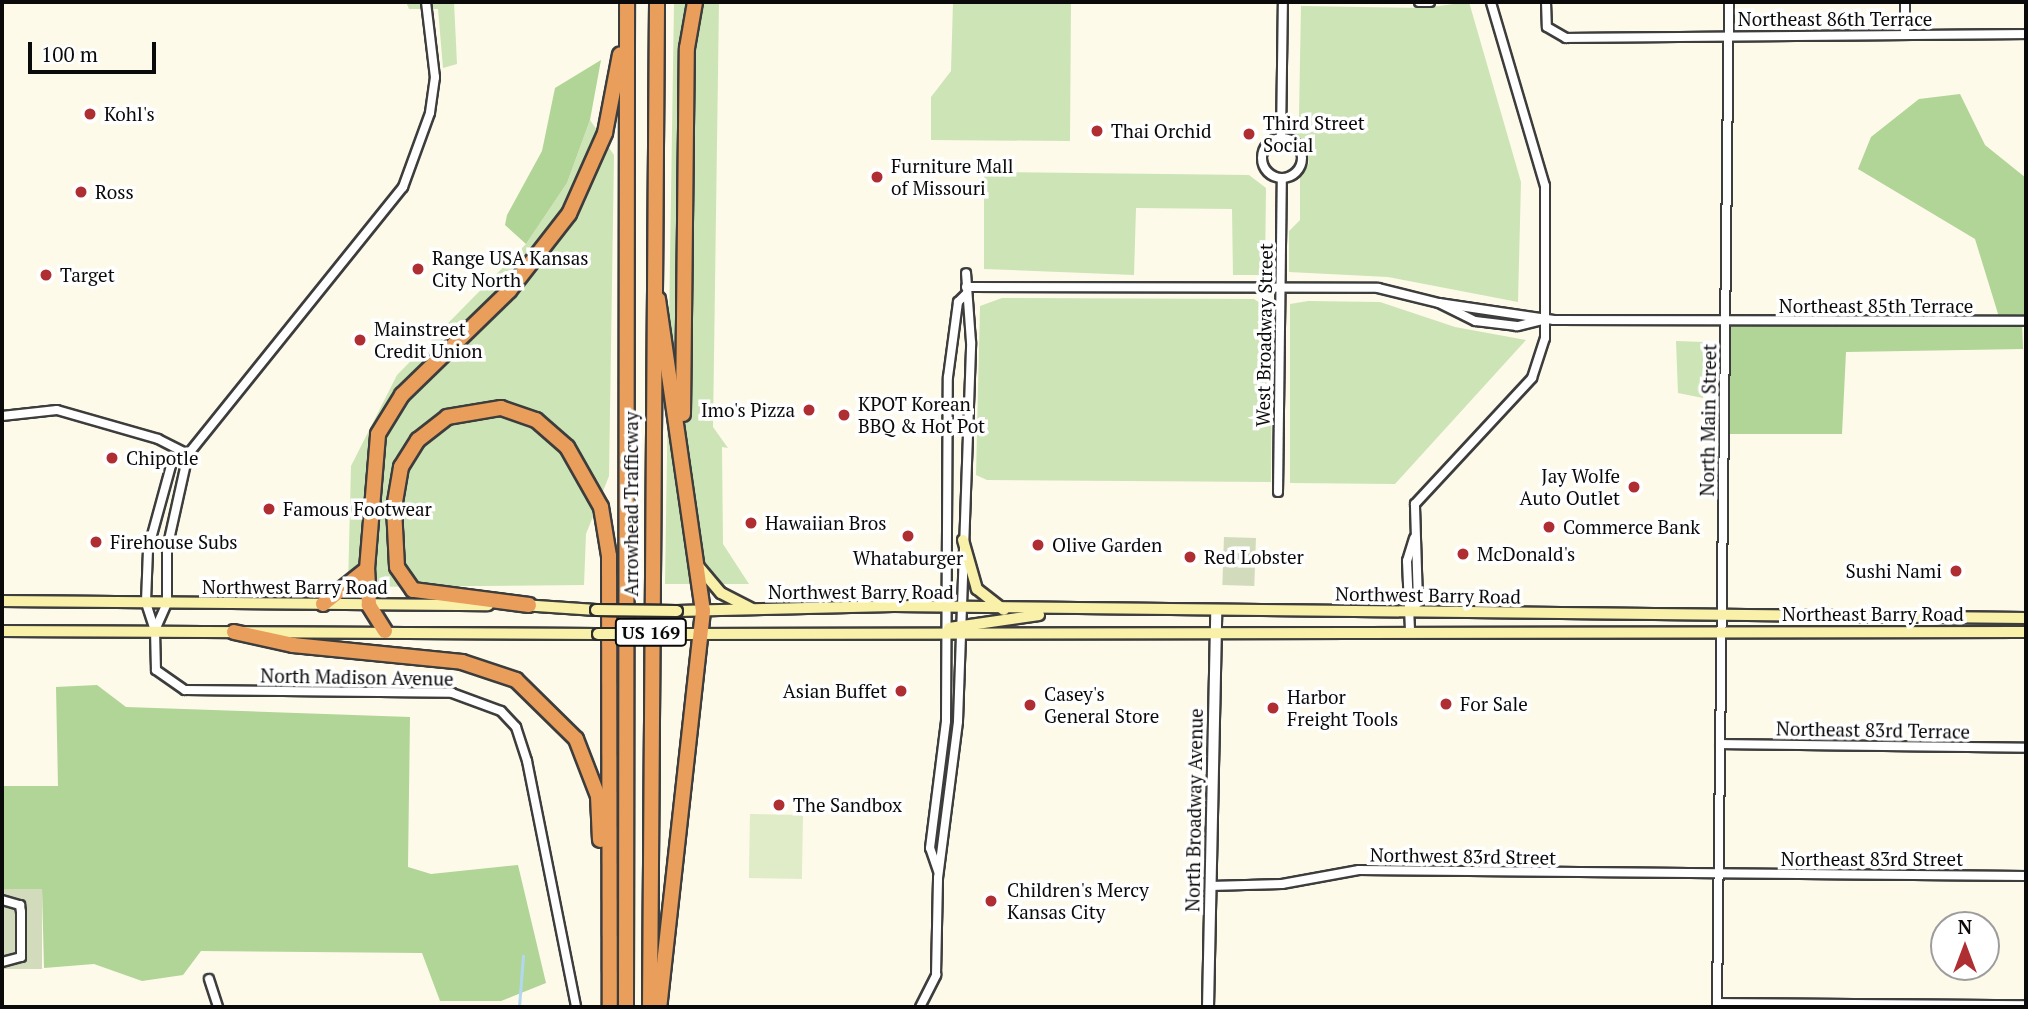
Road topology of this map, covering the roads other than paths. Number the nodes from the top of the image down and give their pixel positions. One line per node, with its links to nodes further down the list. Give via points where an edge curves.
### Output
1 (426, 2): 27 (street, North Madison Avenue, via 435,77 430,113 403,187)
2 (627, 2): 12 (highway, Arrowhead Trafficway / US 169)
3 (657, 2): 18 (highway, Arrowhead Trafficway / US 169)
4 (695, 2): 26 (highway, via 687,48)
5 (1283, 2): 16 (street)
6 (1419, 2): 7 (street)
7 (1430, 2)
8 (1491, 2): 22 (street, via 1545,186)
9 (1546, 2): 14 (street, Northeast 86th Terrace, via 1552,32 1566,38)
10 (1729, 2): 14 (street, North Main Street)
11 (1905, 2): 15 (street)
12 (627, 19): 31 (highway, via 605,133 569,214 509,291 402,395 379,434); 74 (highway, Arrowhead Trafficway / US 169)
13 (2026, 34): 15 (street, Northeast 86th Terrace)
14 (1728, 35): 15 (street, Northeast 86th Terrace); 24 (street, North Main Street)
15 (1905, 35)
16 (1281, 138): 17 (street, via 1266,146 1262,158 1270,174); 17 (street, via 1296,143 1302,158 1297,172)
17 (1282, 178): 20 (street, West Broadway Street)
18 (651, 256): 26 (highway); 75 (highway, Arrowhead Trafficway / US 169)
19 (966, 273): 21 (street)
20 (1281, 287): 21 (street, Northeast 85th Terrace); 22 (street, Northeast 85th Terrace, via 1378,288 1439,303); 28 (street, West Broadway Street)
21 (966, 291): 29 (street, via 972,329); 38 (street, via 958,302 948,377)
22 (1546, 319): 24 (street, Northeast 85th Terrace); 44 (street, via 1532,379 1419,496 1414,538 1418,602)
23 (2026, 321): 24 (street, Northeast 85th Terrace)
24 (1725, 322): 46 (street, North Main Street)
25 (2, 416): 27 (street, via 57,410 158,439)
26 (682, 443): 30 (highway)
27 (188, 454): 33 (street, North Madison Avenue, via 172,462 155,511); 34 (street, North Madison Avenue, via 167,549)
28 (1278, 492)
29 (963, 540): 39 (street); 40 (main road, via 977,589)
30 (699, 567): 42 (highway); 43 (main road, via 721,593)
31 (367, 569): 35 (highway); 36 (highway)
32 (2, 601): 33 (main road, Northwest Barry Road)
33 (146, 603): 34 (main road, Northwest Barry Road); 51 (street, North Madison Avenue)
34 (167, 603): 35 (main road, Northwest Barry Road); 51 (street, North Madison Avenue)
35 (323, 604): 36 (main road, Northwest Barry Road)
36 (369, 605): 37 (main road, Northwest Barry Road); 54 (highway)
37 (529, 605): 42 (main road, Northwest Barry Road, bridge); 66 (highway, via 413,590 397,567 394,508 401,467 418,440 447,417 500,408 536,420 567,447 601,507 609,556)
38 (946, 609): 39 (main road, Northwest Barry Road); 43 (main road, Northwest Barry Road); 49 (street)
39 (959, 609): 40 (main road, Northwest Barry Road); 48 (street)
40 (1003, 610): 41 (main road, Northwest Barry Road)
41 (1051, 610): 45 (main road, Northwest Barry Road); 48 (main road)
42 (703, 611): 43 (main road, Northwest Barry Road); 58 (highway)
43 (757, 611)
44 (1411, 611): 45 (main road, Northwest Barry Road); 46 (main road, Northwest Barry Road); 52 (street)
45 (1216, 613): 50 (street, North Broadway Avenue)
46 (1721, 617): 47 (main road, Northeast Barry Road); 55 (street, North Main Street)
47 (2026, 618)
48 (959, 626): 49 (main road); 50 (main road, Northwest Barry Road); 61 (street, via 956,750)
49 (946, 629): 58 (main road, Northwest Barry Road); 61 (street, via 945,746 930,848)
50 (1216, 629): 52 (main road, Northwest Barry Road); 64 (street, North Broadway Avenue)
51 (155, 630): 53 (main road, Northwest Barry Road); 56 (main road, Northwest Barry Road); 72 (street, North Madison Avenue, via 156,670 185,690 452,693 501,711 516,727 527,761)
52 (1410, 630): 55 (main road, Northwest Barry Road)
53 (2, 631)
54 (385, 631): 56 (main road, Northwest Barry Road); 58 (main road, Northwest Barry Road, bridge)
55 (1721, 631): 57 (main road, Northeast Barry Road); 59 (street, North Main Street)
56 (234, 632): 66 (highway, via 293,645 462,662 493,669 530,690 563,722 590,766 598,796)
57 (2026, 632)
58 (702, 634): 76 (highway)
59 (1720, 744): 60 (street, Northeast 83rd Terrace); 62 (street, North Main Street)
60 (2026, 747)
61 (938, 871): 77 (street, via 936,975)
62 (1718, 874): 63 (street, Northeast 83rd Street); 64 (street, Northwest 83rd Street, via 1359,870 1282,884); 69 (street, North Main Street)
63 (2026, 876)
64 (1210, 886): 78 (street, North Broadway Avenue)
65 (2, 900): 67 (street, via 20,905 21,912 21,957)
66 (606, 905): 73 (highway)
67 (2, 962)
68 (209, 979): 71 (street)
69 (1717, 1005): 70 (street)
70 (2026, 1005)
71 (218, 1007)
72 (576, 1007)
73 (610, 1007)
74 (626, 1007)
75 (650, 1007)
76 (659, 1007)
77 (919, 1007)
78 (1208, 1007)

